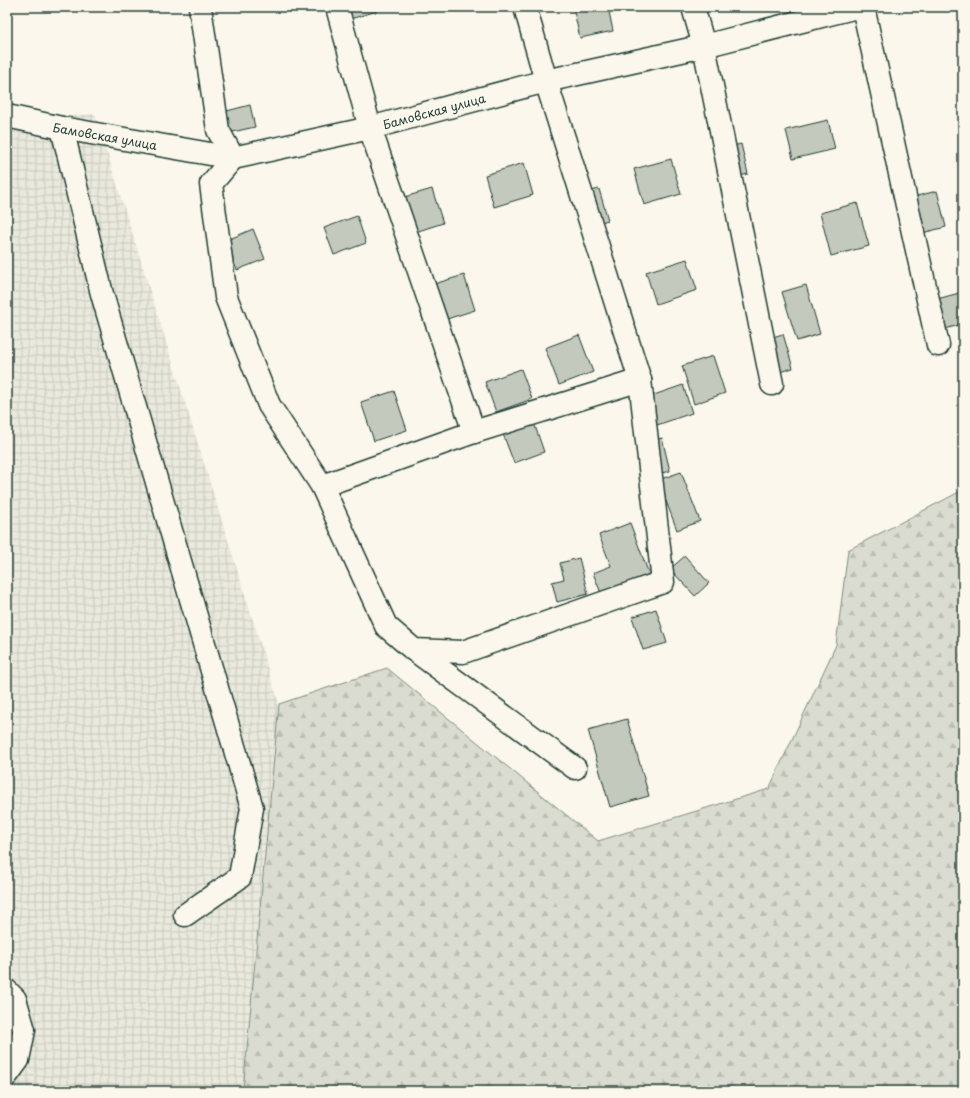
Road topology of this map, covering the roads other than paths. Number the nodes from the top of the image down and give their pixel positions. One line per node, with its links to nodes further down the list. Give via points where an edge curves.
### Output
1 (200, 7): 12 (street, via 218,130)
2 (337, 7): 11 (street)
3 (525, 7): 8 (street)
4 (693, 7): 7 (street)
5 (857, 7): 7 (street, Бамовская улица)
6 (864, 7): 13 (street)
7 (704, 46): 8 (street, Бамовская улица); 15 (street)
8 (546, 81): 11 (street, Бамовская улица); 14 (street)
9 (7, 116): 10 (street, Бамовская улица)
10 (62, 128): 12 (street, Бамовская улица); 20 (street, via 102,294 252,808 240,877)
11 (370, 128): 12 (street, Бамовская улица); 16 (street)
12 (233, 158): 17 (street, via 211,184 226,297 269,404)
13 (938, 345)
14 (640, 380): 16 (street); 18 (street, via 663,582 463,652)
15 (772, 384)
16 (474, 432): 17 (street)
17 (322, 486): 18 (street, via 386,626)
18 (414, 650): 19 (street)
19 (576, 768)
20 (186, 915)
21 (7, 992): 22 (street, via 15,999 24,1030 18,1060)
22 (7, 1075)

